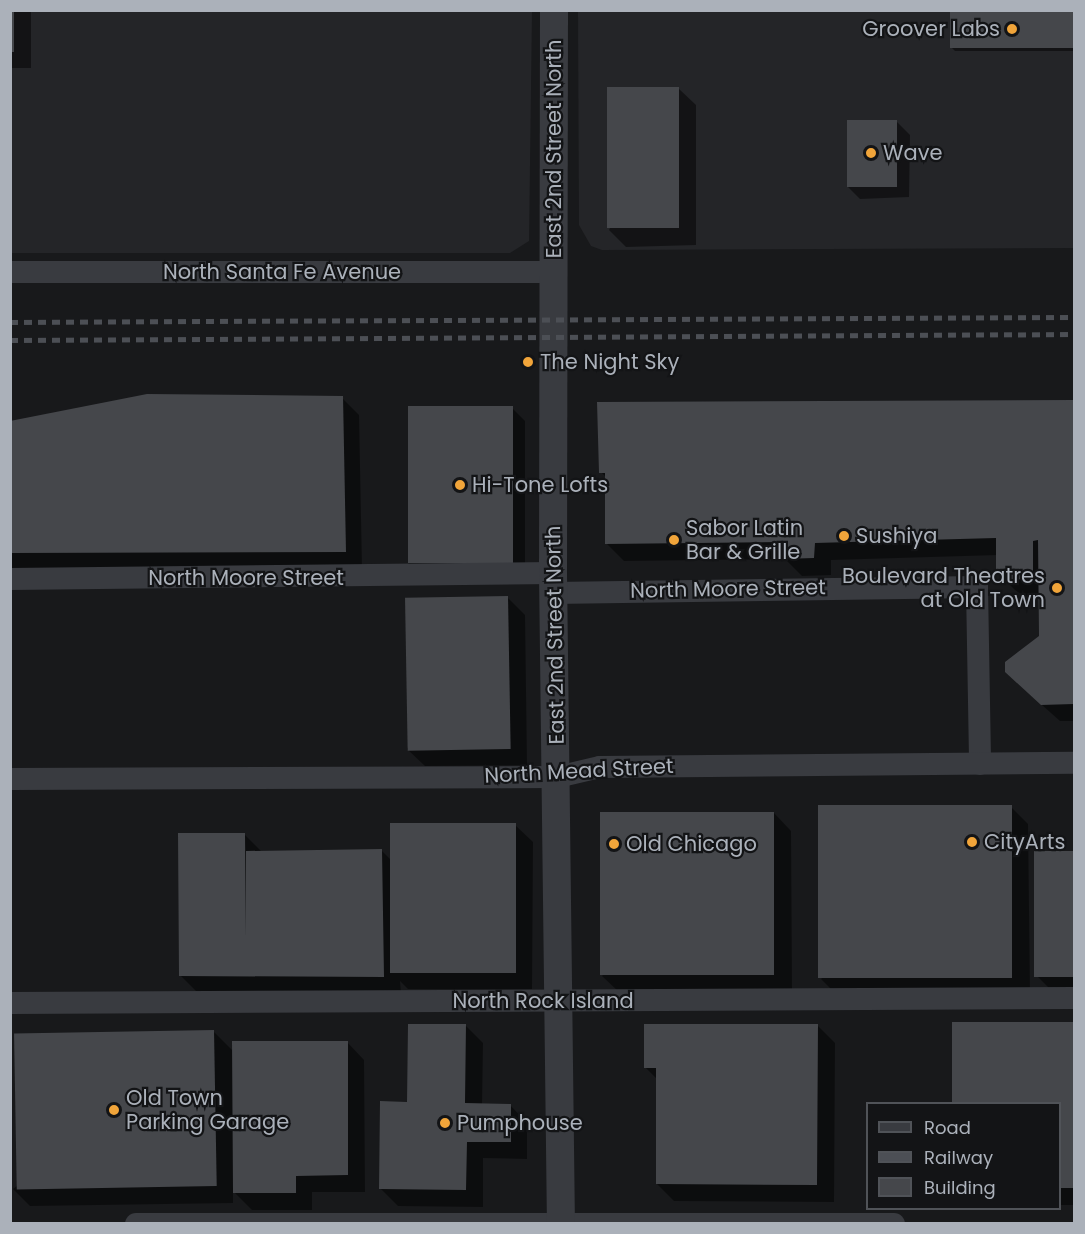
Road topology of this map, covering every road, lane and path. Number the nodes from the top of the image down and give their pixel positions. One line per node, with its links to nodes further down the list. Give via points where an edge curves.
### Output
1 (554, 10): 3 (street, East 2nd Street North)
2 (10, 272): 3 (street, North Santa Fe Avenue)
3 (554, 272): 5 (street, East 2nd Street North)
4 (10, 579): 5 (street, North Moore Street, via 346,577)
5 (553, 583): 7 (street, North Moore Street, via 977,587); 8 (street, East 2nd Street North)
6 (1074, 763): 7 (street, North Mead Street)
7 (980, 764): 8 (street, North Mead Street, via 600,767)
8 (557, 777): 9 (street, North Mead Street); 11 (street, East 2nd Street North)
9 (10, 779)
10 (1074, 998): 11 (street, North Rock Island)
11 (558, 1001): 12 (street, North Rock Island); 13 (street, East 2nd Street North)
12 (10, 1003)
13 (561, 1223): 14 (street); 15 (street)
14 (136, 1224)
15 (894, 1224)

